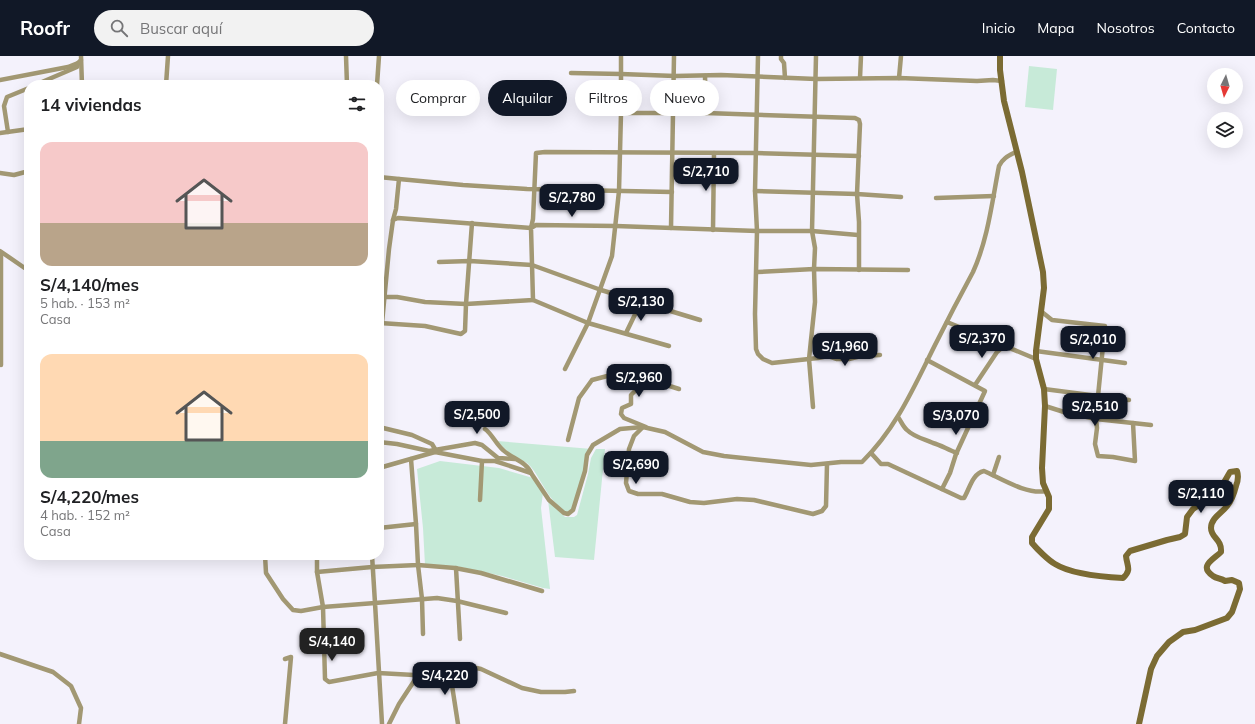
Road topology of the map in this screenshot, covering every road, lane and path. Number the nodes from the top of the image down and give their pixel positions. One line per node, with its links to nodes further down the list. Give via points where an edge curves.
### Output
1 (168, 56): 25 (street)
2 (346, 56): 26 (street)
3 (379, 56): 27 (street)
4 (621, 56): 14 (street)
5 (674, 56): 15 (street)
6 (758, 56): 17 (street)
7 (781, 56): 18 (street)
8 (816, 56): 21 (street)
9 (861, 56): 19 (street)
10 (902, 56): 20 (street)
11 (1000, 56): 31 (street)
12 (80, 60): 22 (street, via 68,67); 23 (street, via 77,68); 24 (street)
13 (571, 74): 14 (street)
14 (620, 74): 15 (street); 28 (street)
15 (675, 76): 16 (street); 29 (street)
16 (705, 76): 17 (street); 30 (street)
17 (757, 77): 18 (street); 34 (street)
18 (785, 78): 21 (street)
19 (860, 78): 20 (street); 21 (street)
20 (899, 78): 31 (street)
21 (816, 79): 37 (street)
22 (0, 80)
23 (48, 80)
24 (82, 80)
25 (166, 80)
26 (347, 80)
27 (377, 80)
28 (620, 80)
29 (675, 80)
30 (705, 80)
31 (1002, 81): 42 (street)
32 (24, 90): 39 (street, via 7,97 4,106)
33 (719, 114): 34 (street)
34 (757, 115): 37 (street); 45 (street)
35 (622, 116): 41 (street)
36 (673, 116): 43 (street)
37 (815, 116): 46 (street); 47 (street, via 859,120)
38 (24, 130): 39 (street)
39 (8, 132): 40 (street)
40 (0, 133)
41 (621, 151): 43 (street); 52 (street, via 536,154); 53 (street)
42 (1016, 152): 58 (street, via 1006,157 999,166); 84 (street, via 1043,272)
43 (672, 153): 44 (street); 55 (street)
44 (714, 153): 45 (street); 66 (street)
45 (756, 153): 46 (street); 54 (street)
46 (814, 155): 47 (street); 56 (street)
47 (859, 156): 57 (street)
48 (24, 172): 49 (street, via 14,175)
49 (0, 173)
50 (384, 178): 51 (street)
51 (399, 179): 52 (street); 61 (street)
52 (534, 189): 53 (street); 64 (street)
53 (620, 191): 55 (street); 63 (street)
54 (755, 191): 56 (street); 67 (street)
55 (672, 192): 65 (street)
56 (814, 192): 57 (street); 68 (street)
57 (857, 194): 59 (street); 69 (street)
58 (994, 196): 60 (street); 86 (street, via 978,261)
59 (901, 197)
60 (936, 198)
61 (393, 220): 62 (street, via 398,218); 80 (street)
62 (472, 223): 64 (street); 71 (street)
63 (616, 226): 64 (street, via 536,225); 65 (street); 79 (street, via 612,256)
64 (531, 228): 73 (street)
65 (671, 228): 66 (street)
66 (713, 230): 67 (street)
67 (757, 231): 68 (street); 78 (street)
68 (812, 231): 69 (street); 75 (street, via 815,248)
69 (858, 235): 76 (street)
70 (1, 252): 74 (street); 99 (street)
71 (470, 261): 72 (street); 73 (street); 83 (street)
72 (439, 262)
73 (532, 264): 79 (street); 81 (street)
74 (24, 268)
75 (814, 269): 76 (street); 78 (street); 94 (street, via 814,316)
76 (859, 270): 77 (street)
77 (908, 270)
78 (757, 272): 94 (street, via 755,314 758,354 763,360 772,363)
79 (601, 290): 82 (street); 87 (street)
80 (384, 297): 83 (street)
81 (532, 300): 83 (street); 87 (street)
82 (641, 302): 85 (street); 89 (street)
83 (466, 304): 88 (street, via 465,331 461,334 425,326)
84 (1042, 312): 92 (street); 97 (street, via 1052,320 1105,326)
85 (700, 320)
86 (947, 322): 91 (street); 96 (street)
87 (588, 323): 89 (street); 100 (street)
88 (384, 325)
89 (626, 333): 90 (street)
90 (669, 346)
91 (1004, 346): 95 (street); 102 (street)
92 (1036, 350): 95 (street); 97 (street)
93 (880, 355): 94 (street, via 849,359 828,356)
94 (809, 359): 108 (street)
95 (1036, 359): 104 (street)
96 (927, 360): 102 (street); 109 (street)
97 (1102, 360): 98 (street); 105 (street)
98 (1125, 363)
99 (1, 365)
100 (565, 368)
101 (657, 382): 103 (street); 114 (street, via 636,390 631,395 631,404 622,408 620,414); 116 (street, via 615,374 592,380 579,398)
102 (975, 384): 120 (street, via 985,391)
103 (679, 389)
104 (1044, 389): 105 (street); 107 (street)
105 (1098, 396): 106 (street)
106 (1129, 400)
107 (1045, 406): 110 (street); 130 (street, via 1042,468)
108 (812, 407)
109 (898, 417): 119 (street); 120 (street, via 913,435)
110 (1096, 419): 111 (street); 111 (street, via 1095,444 1098,456 1135,461)
111 (1133, 423): 112 (street)
112 (1151, 425)
113 (384, 427): 118 (street, via 432,444)
114 (645, 428): 125 (street, via 665,432 703,452 811,465); 125 (street, via 634,436 628,449 626,483 629,491 638,494 662,494 690,502 754,500 813,514 822,511 826,506); 127 (street, via 620,430 593,445 587,455 585,471 572,513 564,513 557,508)
115 (485, 429): 123 (street, via 503,450)
116 (568, 440)
117 (384, 443): 118 (street)
118 (435, 451): 122 (street); 123 (street, via 475,443 482,445 498,458); 124 (street)
119 (871, 453): 125 (street, via 862,462); 129 (street, via 881,464 888,464)
120 (957, 453): 129 (street)
121 (999, 456): 128 (street)
122 (411, 459): 126 (street); 132 (street)
123 (515, 459): 127 (street, via 524,464)
124 (482, 461): 127 (street, via 494,461); 131 (street)
125 (827, 464)
126 (384, 467)
127 (531, 473)
128 (993, 475): 129 (street, via 984,471 978,472 964,498); 130 (street, via 1028,490)
129 (942, 489)
130 (1046, 491): 160 (street, via 1049,509 1037,526 1032,543 1054,564 1067,570 1123,578 1129,570 1126,556 1130,551 1185,534 1187,517 1193,509 1219,491 1230,472 1237,471 1238,480 1232,499 1214,519 1211,527 1220,542 1221,552 1209,561 1207,567 1208,572 1215,577 1239,583 1240,589 1232,612 1220,621 1183,632 1169,642 1157,656 1151,669)
131 (480, 500)
132 (416, 524): 133 (street); 137 (street)
133 (384, 527)
134 (265, 560): 145 (street, via 266,573 283,599 294,610)
135 (317, 560): 140 (street)
136 (372, 560): 138 (street)
137 (418, 565): 138 (street); 139 (street); 142 (street)
138 (372, 567): 140 (street); 144 (street)
139 (456, 568): 141 (street); 143 (street)
140 (317, 572): 145 (street)
141 (542, 591)
142 (422, 599): 143 (street); 144 (street); 147 (street)
143 (457, 601): 146 (street); 148 (street)
144 (375, 603): 145 (street); 153 (street)
145 (323, 607): 153 (street, via 325,679 330,682)
146 (506, 613)
147 (423, 634)
148 (460, 639)
149 (0, 654): 155 (street, via 53,672 71,686 81,708)
150 (285, 660): 156 (street, via 291,657)
151 (449, 666): 152 (street, via 430,672); 154 (street, via 481,669 522,688 541,692); 159 (street)
152 (420, 672): 153 (street); 158 (street)
153 (378, 673): 157 (street)
154 (574, 691)
155 (79, 724)
156 (285, 724)
157 (382, 724)
158 (389, 724)
159 (458, 724)
160 (1139, 724)

